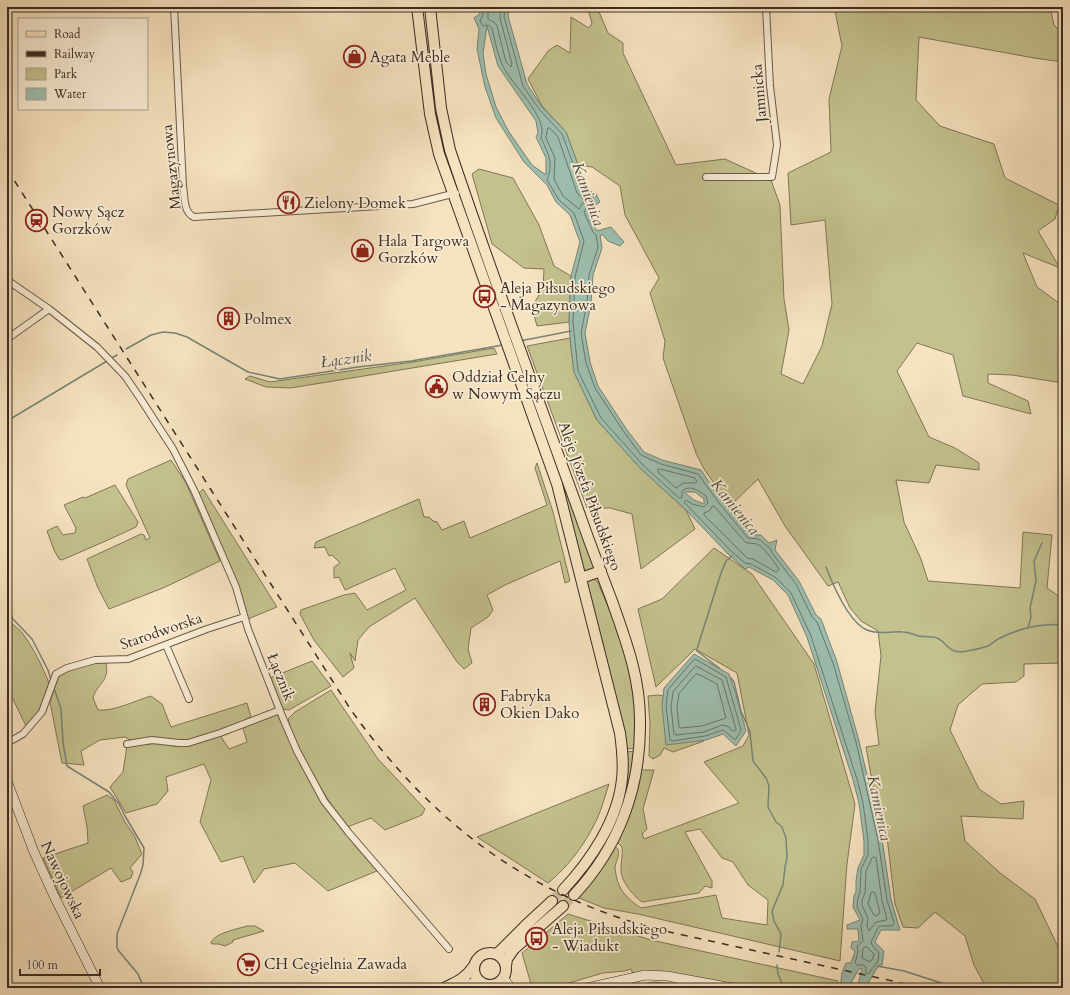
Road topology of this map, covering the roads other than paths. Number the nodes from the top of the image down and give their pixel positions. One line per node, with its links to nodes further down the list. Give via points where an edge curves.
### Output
1 (174, 7): 9 (street, Magazynowa, via 183,186 189,215 194,217 413,204)
2 (417, 7): 6 (main road, Aleje Józefa Piłsudskiego)
3 (430, 7): 5 (main road, Aleje Józefa Piłsudskiego)
4 (766, 7): 7 (street, Jamnicka, via 770,86 777,145 772,177)
5 (435, 52): 6 (main road); 8 (main road, Aleje Józefa Piłsudskiego, via 450,150)
6 (422, 53): 9 (main road, Aleje Józefa Piłsudskiego, via 430,114 439,154)
7 (706, 176)
8 (464, 190): 9 (street, Magazynowa); 10 (main road, Aleje Józefa Piłsudskiego)
9 (453, 194): 11 (main road, Aleje Józefa Piłsudskiego)
10 (474, 220): 11 (main road); 15 (main road, Aleje Józefa Piłsudskiego)
11 (464, 223): 16 (main road, Aleje Józefa Piłsudskiego, via 557,484)
12 (7, 280): 13 (street, Łącznik)
13 (49, 309): 14 (street); 17 (street, Łącznik, via 97,347 124,376 173,449 195,492 236,587)
14 (7, 339)
15 (601, 571): 16 (main road); 25 (main road, Aleje Józefa Piłsudskiego, via 631,656 640,707 640,749 629,804 613,842 596,869)
16 (581, 578): 24 (main road, Aleje Józefa Piłsudskiego, via 620,733 623,768 620,792 605,830 592,854)
17 (244, 617): 18 (street, Starodworska); 20 (street, Łącznik)
18 (166, 645): 19 (street); 21 (street, Starodworska, via 128,659 95,660 56,674 42,712 23,734)
19 (189, 699)
20 (280, 710): 22 (street, via 220,733 188,742 152,740); 28 (street, Łącznik, via 297,751 324,801)
21 (7, 743)
22 (127, 744)
23 (7, 781): 36 (street, Nawojowska, via 34,852)
24 (563, 890)
25 (574, 895)
26 (552, 901): 29 (main road)
27 (563, 906): 30 (main road, via 514,948)
28 (449, 948)
29 (496, 954): 30 (main road); 31 (main road, via 483,954)
30 (506, 966): 34 (main road, via 506,972)
31 (473, 967): 33 (main road, via 475,976); 37 (main road, via 462,979)
32 (678, 978): 35 (street, via 645,975); 41 (street); 42 (street)
33 (481, 982): 34 (main road, via 488,985); 38 (main road)
34 (499, 983): 39 (street)
35 (600, 987): 40 (street)
36 (100, 988)
37 (444, 988)
38 (462, 988)
39 (511, 988)
40 (587, 988)
41 (681, 988)
42 (732, 988)

